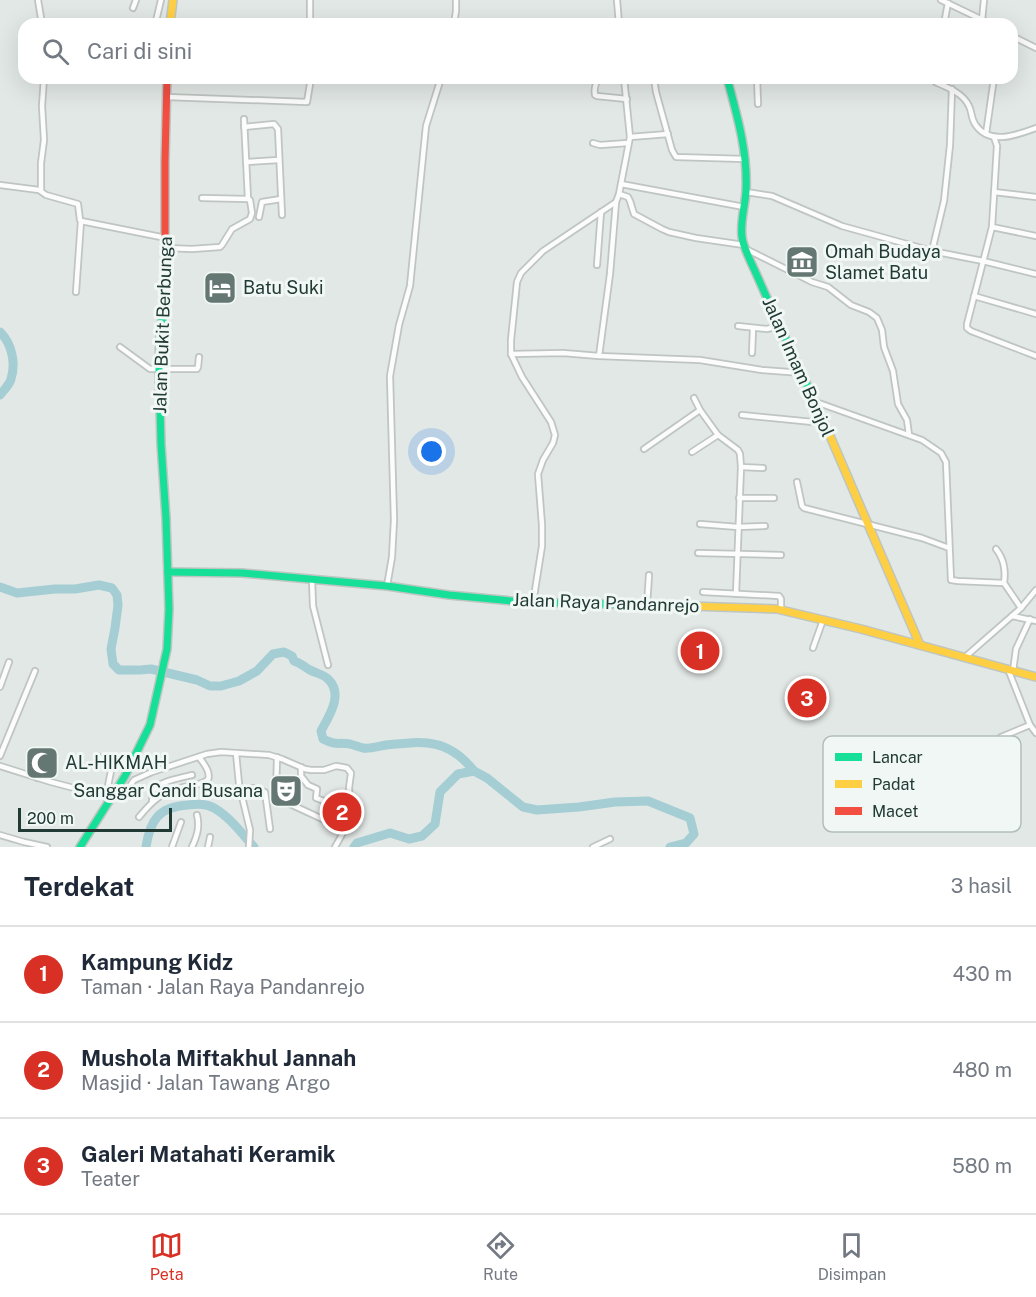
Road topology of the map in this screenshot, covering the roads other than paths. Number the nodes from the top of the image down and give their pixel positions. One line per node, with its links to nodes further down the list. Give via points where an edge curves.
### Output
1 (38, 0): 12 (street)
2 (136, 0): 11 (street)
3 (161, 0): 13 (street)
4 (171, 0): 14 (main road)
5 (310, 0): 15 (street)
6 (456, 0): 16 (street)
7 (617, 0): 17 (street)
8 (941, 0): 10 (street)
9 (984, 0): 20 (street)
10 (948, 3): 18 (street); 19 (street)
11 (133, 8)
12 (41, 18)
13 (157, 18)
14 (170, 18)
15 (310, 18)
16 (454, 18)
17 (618, 18)
18 (945, 18)
19 (978, 18)
20 (982, 18)
21 (1018, 39): 22 (street)
22 (1036, 48)
23 (44, 84): 52 (street)
24 (167, 84): 35 (main road, Jalan Bukit Berbunga)
25 (310, 84): 35 (street, via 307,102)
26 (439, 84): 116 (street, via 426,126 410,286 390,376 394,520)
27 (596, 84): 36 (street, via 597,96)
28 (625, 84): 36 (street)
29 (655, 84): 41 (street)
30 (729, 84): 47 (main road, Jalan Imam Bonjol)
31 (757, 84): 37 (street)
32 (943, 84): 34 (street)
33 (993, 84): 42 (street)
34 (952, 89): 42 (street, via 969,106 973,122); 71 (street, via 944,201)
35 (167, 98): 68 (main road, Jalan Bukit Berbunga)
36 (627, 99): 43 (street)
37 (758, 104)
38 (244, 119): 39 (street)
39 (244, 127): 48 (street, via 277,126); 49 (street)
40 (1036, 128): 44 (street)
41 (668, 134): 43 (street); 47 (street, via 672,150 679,158)
42 (986, 134): 44 (street)
43 (630, 137): 46 (street)
44 (994, 137): 54 (street)
45 (593, 143): 46 (street)
46 (628, 143): 50 (street)
47 (745, 159): 53 (main road, Jalan Imam Bonjol)
48 (279, 160): 49 (street); 59 (street)
49 (246, 162): 58 (street)
50 (621, 184): 55 (street); 61 (street)
51 (0, 185): 52 (street)
52 (41, 191): 65 (street, via 77,203)
53 (746, 192): 61 (main road, Jalan Imam Bonjol); 71 (street, via 772,196 842,226)
54 (994, 192): 56 (street); 66 (street)
55 (619, 195): 60 (street); 69 (street, via 628,197 634,214 662,229)
56 (1036, 197)
57 (202, 198): 58 (street)
58 (248, 199): 70 (street, via 250,219 232,229 220,247)
59 (281, 199): 63 (street); 64 (street, via 262,202)
60 (616, 202): 62 (street); 84 (street)
61 (744, 207): 69 (main road, Jalan Imam Bonjol, via 741,233)
62 (601, 212): 73 (street); 83 (street, via 543,251 521,273 516,287)
63 (282, 215)
64 (259, 217)
65 (81, 221): 68 (street); 75 (street)
66 (992, 227): 67 (street); 72 (street)
67 (1036, 236)
68 (166, 238): 70 (main road, Jalan Bukit Berbunga)
69 (745, 247): 79 (main road, Jalan Imam Bonjol); 95 (street, via 828,287 877,318 893,371 897,404 907,420)
70 (166, 248): 87 (main road, Jalan Bukit Berbunga)
71 (932, 251): 72 (street)
72 (983, 261): 74 (street); 76 (street)
73 (597, 266)
74 (1036, 274)
75 (76, 292)
76 (974, 296): 77 (street); 85 (street, via 968,330)
77 (1036, 314)
78 (738, 326): 80 (street)
79 (779, 326): 80 (street); 88 (main road, Jalan Imam Bonjol)
80 (753, 328): 82 (street)
81 (120, 347): 87 (street, via 148,368)
82 (752, 353)
83 (511, 354): 84 (street); 120 (street, via 555,431 538,474 542,546)
84 (599, 356): 88 (street, via 699,360)
85 (1036, 356)
86 (200, 357): 87 (street, via 196,369)
87 (159, 369): 112 (main road, Jalan Bukit Berbunga)
88 (802, 373): 90 (main road, Jalan Imam Bonjol)
89 (694, 398): 91 (street)
90 (814, 402): 93 (main road, Jalan Imam Bonjol); 95 (street)
91 (700, 410): 94 (street); 96 (street)
92 (742, 415): 93 (street)
93 (823, 423): 104 (main road, Jalan Imam Bonjol)
94 (718, 435): 97 (street); 98 (street, via 739,452)
95 (909, 435): 107 (street, via 927,442 945,459)
96 (644, 449)
97 (692, 452)
98 (741, 468): 99 (street); 101 (street)
99 (763, 468)
100 (797, 482): 104 (street, via 804,508)
101 (739, 498): 102 (street); 106 (street)
102 (774, 498)
103 (700, 524): 106 (street)
104 (868, 524): 107 (street); 128 (main road, Jalan Imam Bonjol)
105 (765, 526): 106 (street)
106 (738, 527): 110 (street)
107 (949, 548): 115 (street, via 951,580)
108 (996, 549): 115 (street, via 1004,564)
109 (698, 553): 110 (street)
110 (737, 555): 111 (street); 119 (street)
111 (781, 555)
112 (168, 572): 114 (main road, Jalan Raya Pandanrejo, via 242,573); 152 (main road, Jalan Bukit Berbunga, via 166,658 150,725)
113 (649, 575): 121 (street)
114 (312, 580): 116 (main road, Jalan Raya Pandanrejo); 132 (street, via 313,606)
115 (1004, 583): 122 (street)
116 (387, 586): 120 (main road, Jalan Raya Pandanrejo)
117 (1036, 590): 122 (street)
118 (703, 592): 119 (street)
119 (736, 594): 123 (street, via 781,597)
120 (533, 603): 121 (main road, Jalan Raya Pandanrejo)
121 (647, 605): 123 (main road, Jalan Raya Pandanrejo)
122 (1022, 608): 124 (street)
123 (781, 610): 126 (main road, Jalan Raya Pandanrejo)
124 (1012, 616): 125 (street); 130 (street)
125 (1030, 619): 127 (street); 133 (street)
126 (822, 620): 128 (main road, Jalan Raya Pandanrejo); 129 (street)
127 (1036, 621)
128 (920, 645): 130 (main road, Jalan Raya Pandanrejo)
129 (813, 648)
130 (964, 658): 133 (main road, Jalan Raya Pandanrejo)
131 (9, 662): 135 (street)
132 (328, 665)
133 (1010, 670): 136 (main road, Jalan Raya Pandanrejo); 138 (street)
134 (35, 671): 142 (street)
135 (3, 672): 137 (street)
136 (1036, 677)
137 (0, 687)
138 (1030, 725): 139 (street); 140 (street)
139 (1036, 733)
140 (1003, 736)
141 (236, 753): 144 (street); 145 (street); 151 (street)
142 (0, 756)
143 (98, 756): 152 (street, via 111,771)
144 (199, 757): 152 (street, via 134,780 122,797); 153 (street, via 209,773 208,780)
145 (277, 757): 147 (street); 159 (street, via 277,798)
146 (0, 766): 150 (street)
147 (301, 767): 154 (street, via 301,776 317,789 316,798); 154 (street, via 347,768 351,777)
148 (41, 768): 150 (street)
149 (192, 775): 153 (street, via 156,787)
150 (37, 778): 152 (street)
151 (241, 788): 158 (street, via 265,792); 168 (street, via 251,836)
152 (111, 796): 164 (main road, Jalan Bukit Berbunga)
153 (152, 801): 156 (street)
154 (350, 809): 159 (street)
155 (197, 815): 166 (street, via 198,832)
156 (139, 817)
157 (181, 822): 165 (street)
158 (270, 829)
159 (344, 831): 169 (street)
160 (0, 835): 163 (street)
161 (210, 837): 167 (street)
162 (610, 839): 170 (street)
163 (47, 847)
164 (80, 847)
165 (172, 847)
166 (192, 847)
167 (208, 847)
168 (249, 847)
169 (335, 847)
170 (593, 847)

